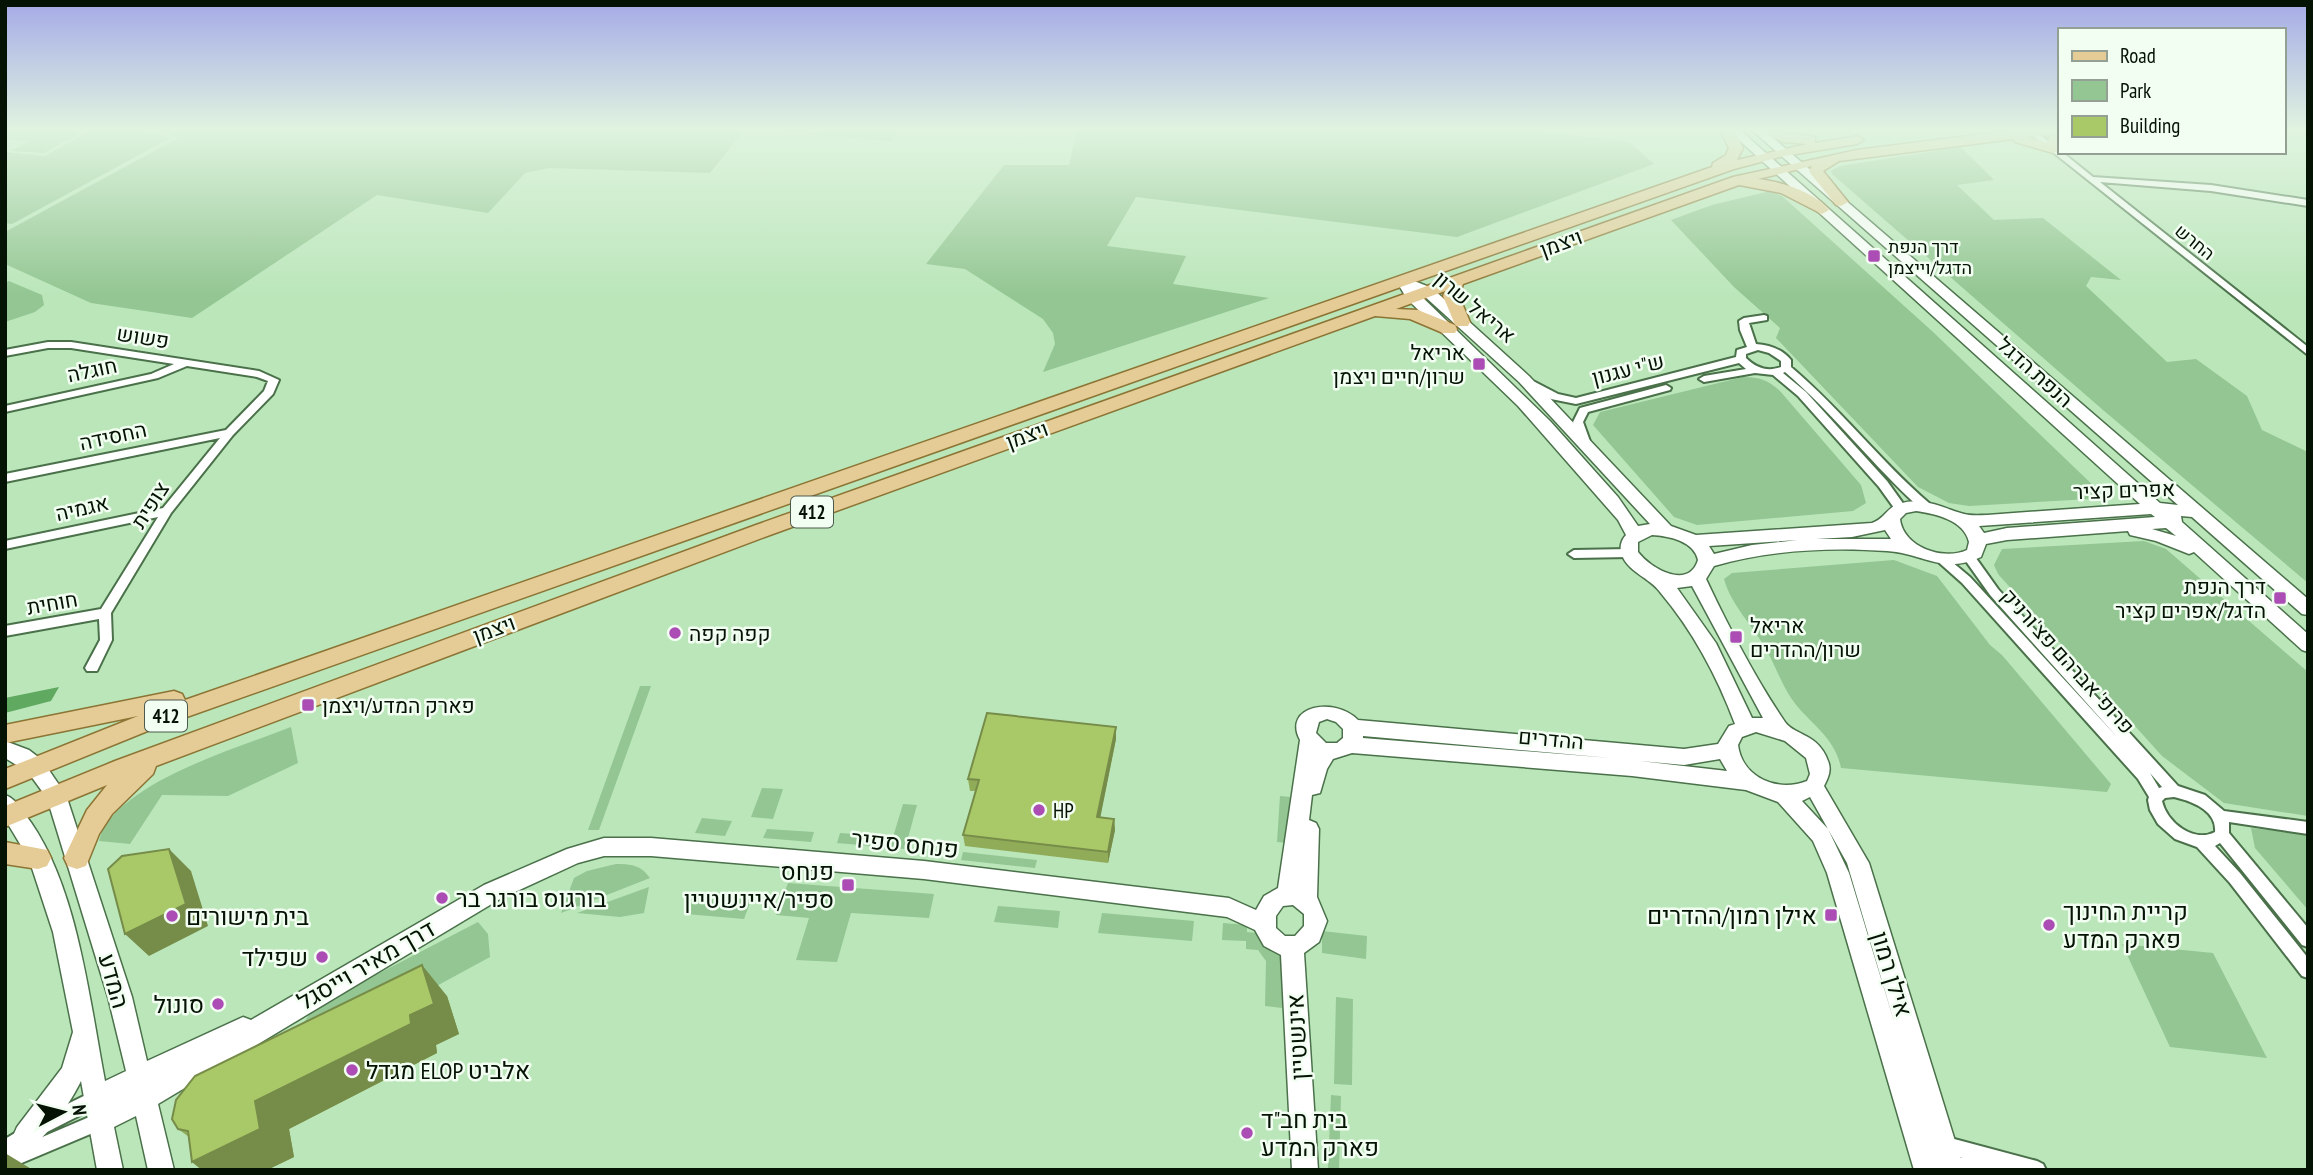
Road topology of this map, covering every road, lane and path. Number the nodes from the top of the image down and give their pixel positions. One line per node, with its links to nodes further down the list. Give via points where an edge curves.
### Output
1 (1678, 185): 15 (main road, ויצמן / 412)
2 (1726, 185): 10 (main road, ויצמן / 412)
3 (1733, 185): 10 (main road)
4 (1771, 185): 13 (main road)
5 (1794, 185): 13 (street, הנפת הדגל)
6 (1821, 185): 11 (street, הנפת הדגל)
7 (1826, 185): 11 (main road)
8 (2098, 185): 20 (street, החרש)
9 (2169, 185): 12 (street)
10 (1722, 186): 14 (main road, ויצמן / 412)
11 (1841, 202): 36 (street, הנפת הדגל)
12 (2308, 203)
13 (1822, 209): 31 (street, הנפת הדגל)
14 (1456, 280): 15 (main road, ויצמן / 412); 18 (main road, via 1451,296)
15 (1414, 290): 16 (main road, ויצמן / 412); 18 (street, אריאל שרון); 59 (main road, ויצמן / 412)
16 (1362, 314): 18 (main road, via 1403,312); 66 (main road, ויצמן / 412, via 750,534)
17 (1764, 318): 19 (street, via 1744,321)
18 (1455, 325): 27 (street, אריאל שרון); 42 (street, אריאל שרון, via 1621,512)
19 (1752, 347): 22 (street, via 1741,352); 25 (street, via 1777,352 1786,360)
20 (2308, 352)
21 (5, 353): 23 (street, פשוש, via 59,344)
22 (1741, 359): 24 (street); 27 (street, ש"י עגנון, via 1576,401)
23 (185, 363): 26 (street, פשוש); 28 (street, חוגלה, via 154,376)
24 (1755, 370): 25 (street); 30 (street, ש"י עגנון, via 1584,410 1578,422)
25 (1780, 370): 33 (street, via 1809,387); 37 (street, via 1882,484)
26 (274, 380): 29 (street, צופית, via 269,392)
27 (1527, 383): 30 (street, אריאל שרון)
28 (5, 409)
29 (229, 433): 32 (street, החסידה); 35 (street, צופית)
30 (1586, 444): 41 (street, אריאל שרון)
31 (2091, 454): 34 (street, הנפת הדגל); 39 (street, via 2120,496)
32 (5, 478)
33 (1925, 506): 37 (street); 38 (street)
34 (2152, 508): 36 (street, אפרים קציר); 39 (street, אפרים קציר); 40 (street, הנפת הדגל)
35 (167, 511): 45 (street, אגמיה); 55 (street, צופית)
36 (2194, 512): 40 (street, אפרים קציר); 54 (street, הנפת הדגל)
37 (1896, 515): 44 (street, via 1874,528 1852,531); 46 (street, via 1896,534)
38 (1962, 520): 39 (street, אפרים קציר); 43 (street)
39 (2087, 521): 40 (street, אפרים קציר); 43 (street, אפרים קציר); 52 (street, via 2160,536 2193,550)
40 (2168, 522): 52 (street, הנפת הדגל)
41 (1664, 529): 42 (street); 44 (street)
42 (1634, 535): 48 (street)
43 (1978, 540): 49 (street)
44 (1693, 541): 51 (street, via 1700,547)
45 (5, 545)
46 (1909, 547): 50 (street); 51 (street, via 1848,544 1742,552)
47 (1574, 554): 48 (street)
48 (1629, 554): 53 (street, via 1639,568)
49 (1969, 557): 50 (street); 72 (street, פרופ' אברהם פצ'ורניק, via 1994,592)
50 (1941, 559): 75 (street, פרופ' אברהם פצ'ורניק, via 1966,580 2143,775)
51 (1702, 569): 53 (street, via 1679,581); 61 (street, via 1711,609)
52 (2229, 577): 57 (street, הנפת הדגל)
53 (1659, 578): 60 (street, via 1720,669)
54 (2308, 609)
55 (105, 613): 56 (street, חוחית); 58 (street, צופית, via 106,640)
56 (5, 631)
57 (2308, 645)
58 (92, 668)
59 (299, 671): 62 (main road); 68 (main road, ויצמן / 412)
60 (1745, 726): 61 (street); 67 (street, via 1728,739)
61 (1779, 728): 71 (street, via 1812,751 1820,772)
62 (5, 734)
63 (1352, 736): 64 (street, via 1339,751); 64 (street, via 1343,716 1320,713 1306,723 1305,734); 67 (street, ההדרים, via 1684,757); 70 (street, ההדרים)
64 (1319, 746): 85 (street, via 1312,798)
65 (5, 749): 68 (street)
66 (171, 750): 73 (main road, ויצמן / 412); 84 (main road, via 131,777 104,803 85,833)
67 (1727, 750): 70 (street, via 1730,761)
68 (35, 766): 69 (main road, 412); 73 (street, המדע)
69 (5, 779)
70 (1748, 782): 74 (street)
71 (1814, 787): 74 (street); 94 (street, אילן רמון, via 1858,863)
72 (2174, 791): 75 (street); 79 (street, via 2194,796 2212,808 2223,822)
73 (56, 795): 76 (main road, ויצמן / 412); 84 (street, המדע)
74 (1784, 795): 94 (street, אילן רמון, via 1811,822 1829,850)
75 (2157, 797): 80 (street, פרופ' אברהם פצ'ורניק, via 2162,820 2180,834)
76 (8, 811): 83 (street, המדע, via 24,825)
77 (2227, 816): 78 (street)
78 (2308, 828)
79 (2222, 835): 80 (street); 86 (street)
80 (2202, 841): 88 (street)
81 (5, 853): 83 (main road)
82 (574, 855): 85 (street, פנחס ספיר, via 604,847 651,847 924,870 1229,908); 90 (street, דרך מאיר וייסגל, via 492,892 271,1021)
83 (38, 858): 89 (street, המדע, via 64,935)
84 (77, 858): 90 (street, המדע)
85 (1282, 906): 87 (street, via 1267,933); 87 (street, via 1314,910 1317,925 1309,940)
86 (2308, 940)
87 (1292, 945): 98 (street, אינשטיין)
88 (2308, 971)
89 (83, 1018): 91 (street, המדע); 92 (street, via 83,1046 76,1063 57,1097)
90 (143, 1088): 91 (street, דרך מאיר וייסגל); 97 (street, המדע)
91 (99, 1109): 92 (street); 95 (street); 96 (street, המדע)
92 (26, 1136): 93 (street)
93 (5, 1149)
94 (1939, 1160): 99 (street, via 1978,1169 2013,1166)
95 (5, 1163)
96 (110, 1170)
97 (161, 1170)
98 (1305, 1170)
99 (2037, 1170)

